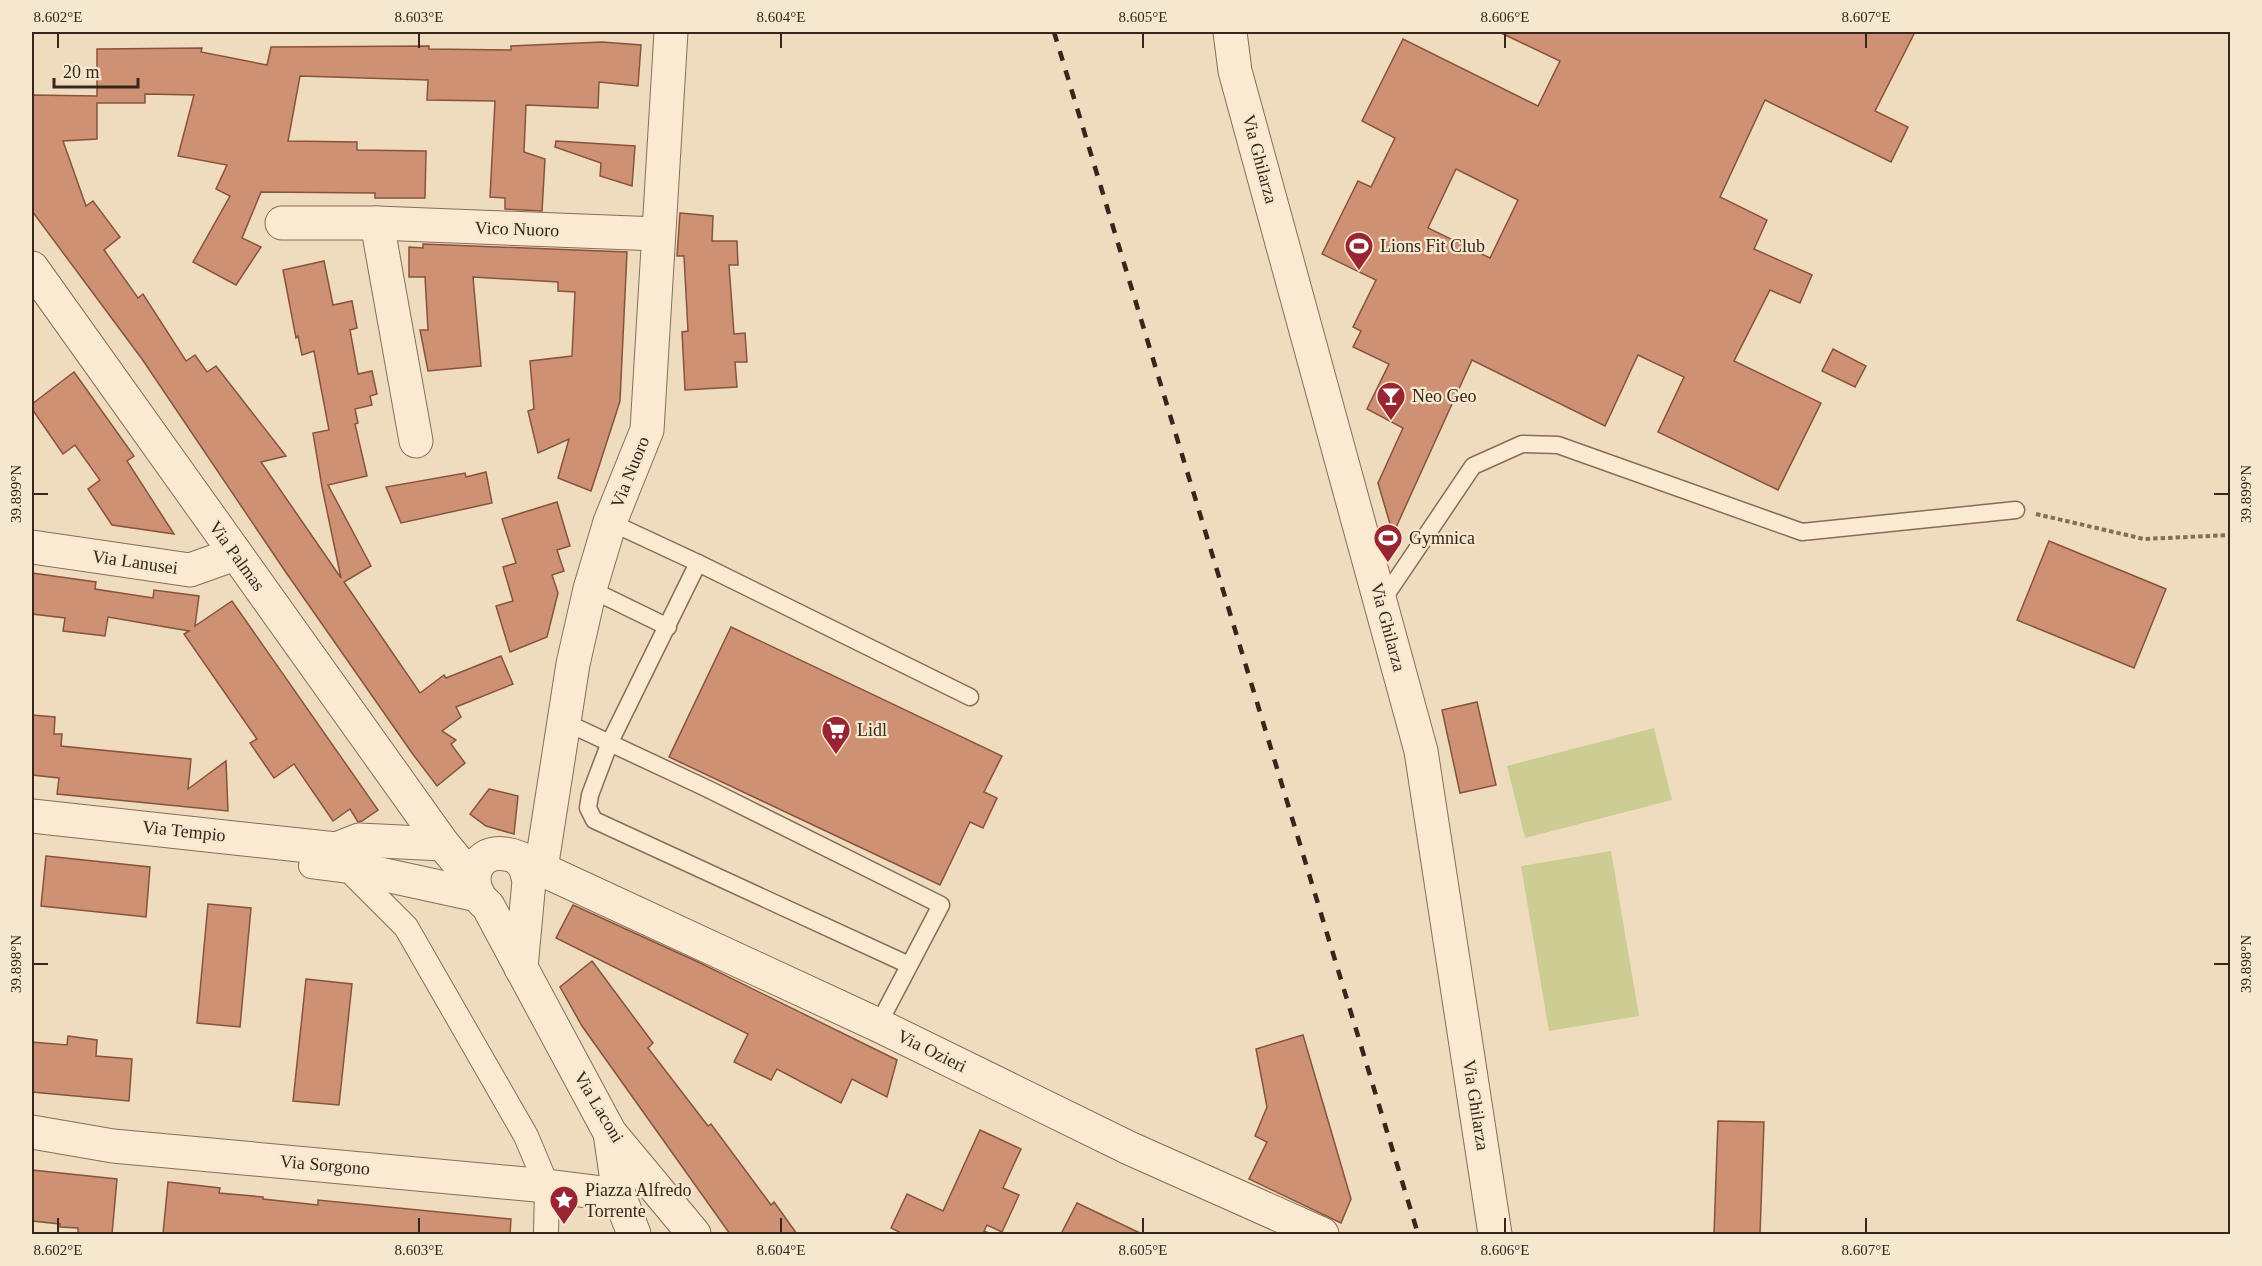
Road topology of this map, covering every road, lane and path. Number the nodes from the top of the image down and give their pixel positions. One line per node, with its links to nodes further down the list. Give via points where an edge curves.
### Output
1 (671, 32): 5 (street, Via Nuoro)
2 (1230, 32): 15 (street, Via Ghilarza, via 1235,71)
3 (282, 223): 4 (street, Vico Nuoro)
4 (377, 224): 5 (street, Vico Nuoro); 7 (street)
5 (658, 234): 9 (street, Via Nuoro, via 647,430)
6 (32, 268): 12 (street, Via Palmas)
7 (417, 441)
8 (2016, 510): 10 (path, via 2144,539); 15 (lane, via 1802,532 1558,445 1521,444 1473,466)
9 (610, 522): 13 (lane); 14 (street, Via Nuoro)
10 (2230, 535)
11 (32, 547): 12 (street, Via Lanusei, via 190,570)
12 (235, 554): 21 (street, Via Palmas)
13 (698, 563): 16 (lane); 17 (lane)
14 (590, 589): 16 (lane); 18 (street, Via Nuoro)
15 (1382, 601): 34 (street, Via Ghilarza, via 1421,751)
16 (668, 627): 19 (lane)
17 (970, 697)
18 (565, 722): 19 (lane); 23 (street, Via Nuoro)
19 (610, 742): 24 (lane, via 590,795 588,808 594,820); 24 (lane, via 941,905)
20 (32, 816): 22 (street, Via Tempio)
21 (443, 844): 22 (street, Via Tempio, via 359,840); 23 (street)
22 (326, 847): 23 (street, Via Tempio, via 376,873); 28 (street, via 310,866 350,871 406,927 526,1136)
23 (505, 879): 25 (street, Via Ozieri); 27 (street, Via Laconi, via 521,968)
24 (909, 965): 25 (lane)
25 (878, 1025): 33 (street, Via Ozieri, via 1129,1148)
26 (32, 1132): 28 (street, Via Sorgono, via 113,1146)
27 (610, 1133): 29 (street); 32 (street, Via Laconi)
28 (547, 1186): 29 (street, Via Sorgono); 30 (street)
29 (619, 1195): 31 (street)
30 (546, 1234)
31 (634, 1234)
32 (694, 1234)
33 (1322, 1234)
34 (1495, 1234)

